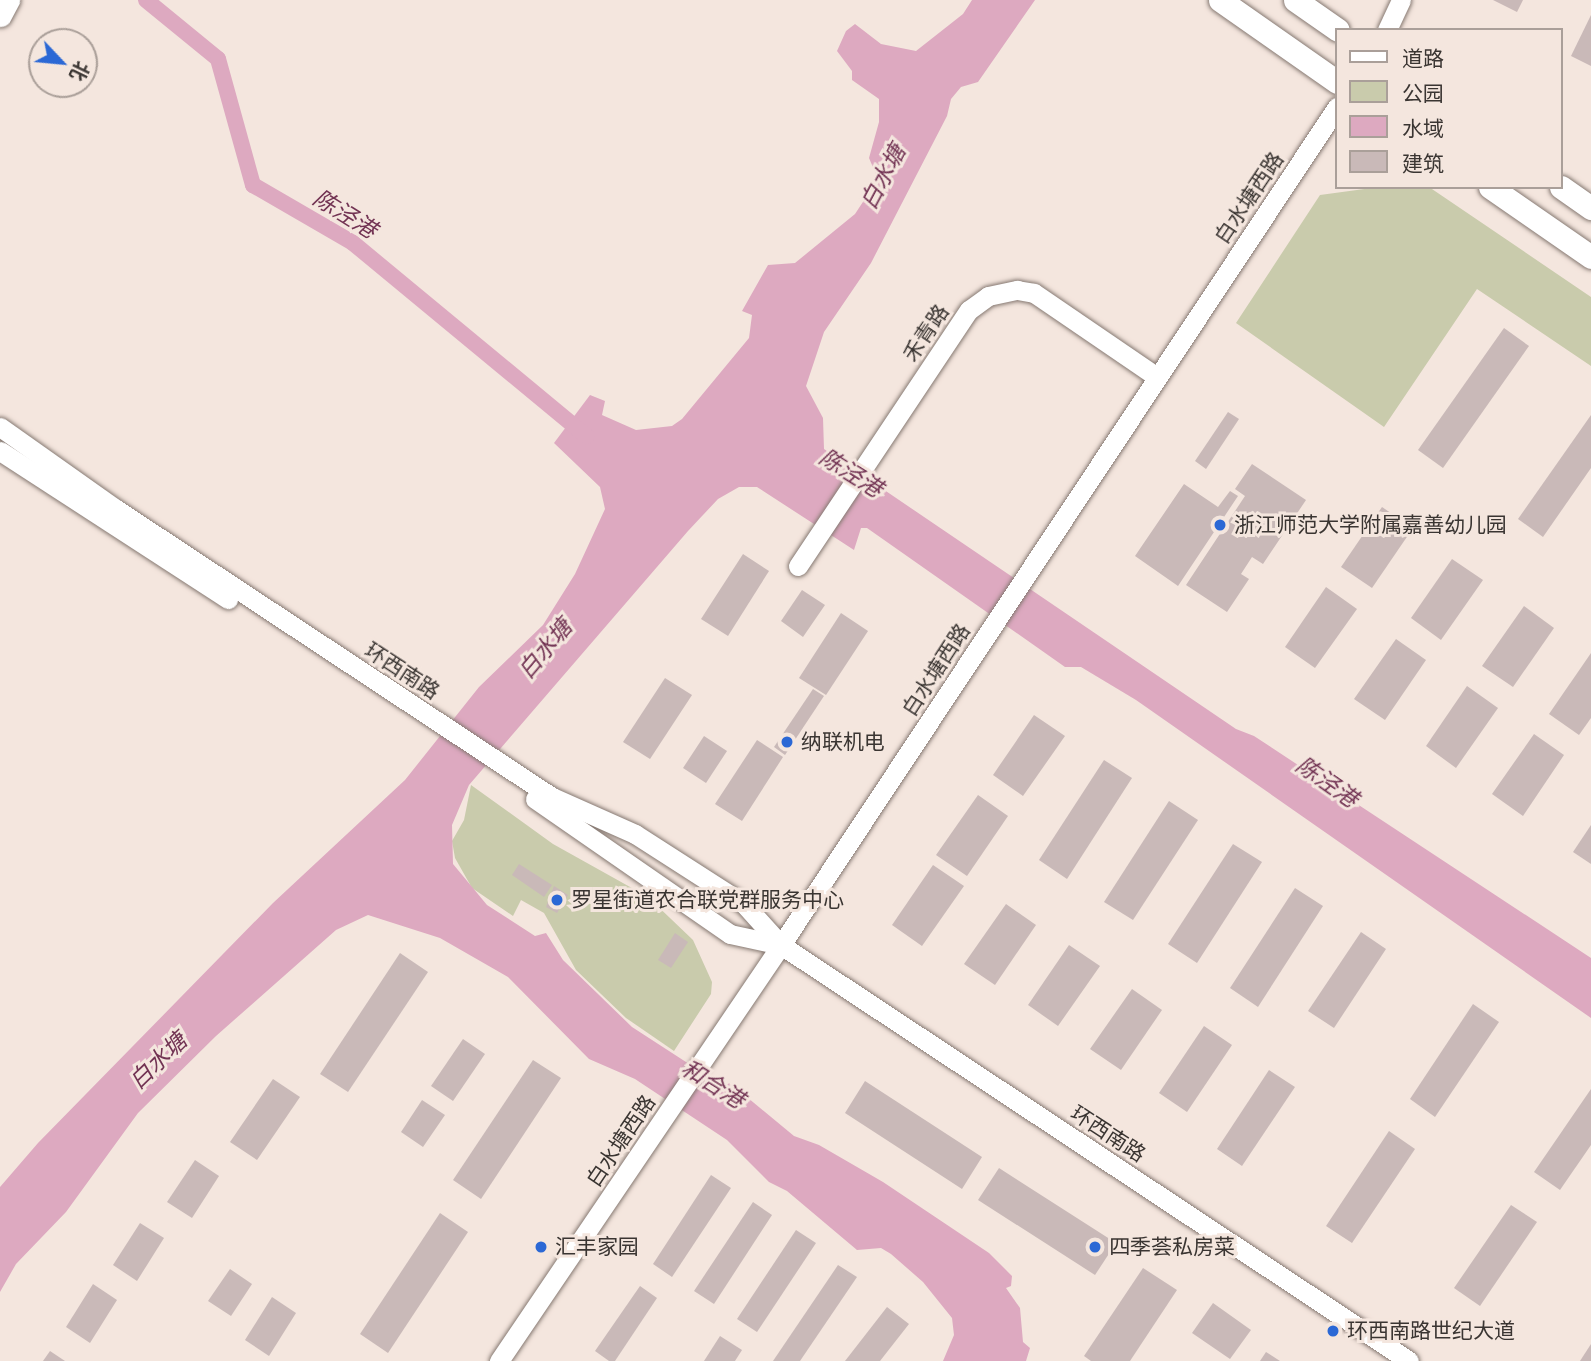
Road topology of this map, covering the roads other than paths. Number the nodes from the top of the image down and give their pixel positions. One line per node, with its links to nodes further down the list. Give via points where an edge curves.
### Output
1 (8, 0): 5 (main road)
2 (1220, 0): 8 (main road)
3 (1295, 0): 7 (main road)
4 (1402, 0): 6 (street)
5 (0, 15)
6 (1388, 28)
7 (1336, 29)
8 (1336, 81)
9 (1336, 108): 14 (street, 白水塘西路)
10 (1563, 188): 12 (main road)
11 (1493, 189): 13 (main road)
12 (1591, 208)
13 (1591, 257)
14 (1157, 377): 17 (street, 禾青路, via 1049,300 1034,293 1002,291 969,310); 20 (street, 白水塘西路)
15 (0, 427): 18 (street, 环西南路)
16 (0, 450): 18 (street, 环西南路)
17 (799, 566)
18 (398, 703): 19 (street, 环西南路)
19 (549, 801): 20 (street, 环西南路, via 657,848 744,904); 20 (street, 环西南路, via 730,934)
20 (781, 945): 21 (street, 白水塘西路); 22 (street, 环西南路)
21 (499, 1361)
22 (1409, 1361)

